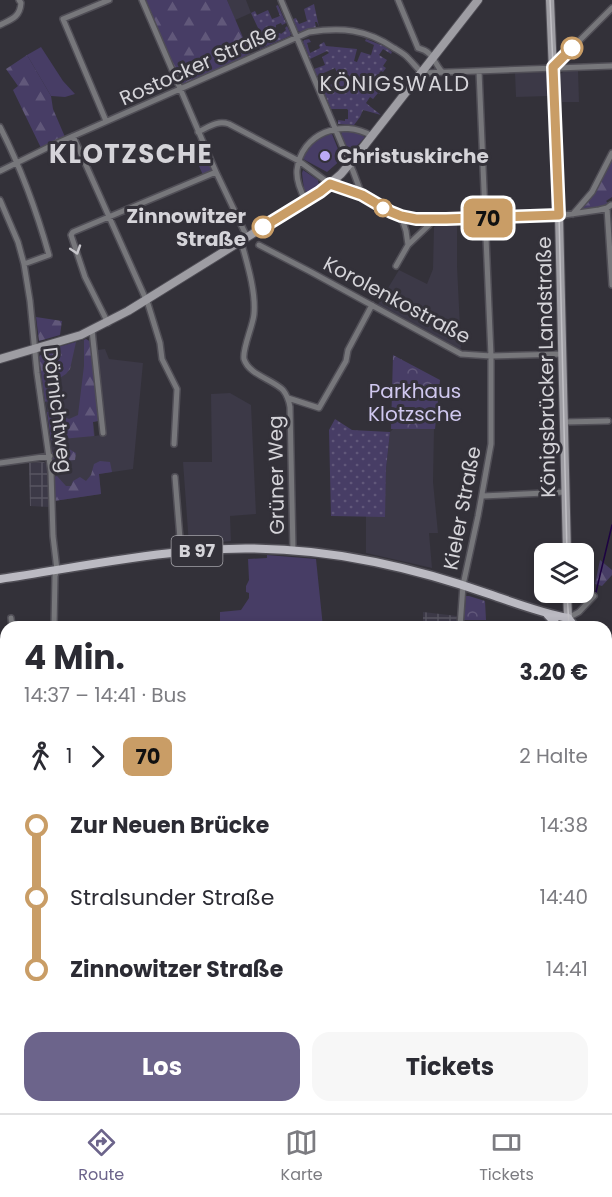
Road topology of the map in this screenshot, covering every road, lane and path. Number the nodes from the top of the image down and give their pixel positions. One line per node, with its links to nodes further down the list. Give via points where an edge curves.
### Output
1 (19, 0): 9 (street, via 18,14)
2 (109, 0): 20 (street, via 63,19)
3 (142, 0): 19 (street)
4 (281, 0): 10 (street)
5 (398, 0): 11 (street)
6 (478, 0): 12 (street)
7 (550, 0): 15 (street, Königsbrücker Landstraße)
8 (612, 8): 15 (street)
9 (0, 25)
10 (296, 38): 13 (street, Rostocker Straße, via 325,30 361,32); 19 (street, Rostocker Straße); 22 (street)
11 (418, 48): 12 (street); 13 (street)
12 (434, 57): 16 (street); 17 (street)
13 (410, 60): 16 (street, Rostocker Straße)
14 (612, 66): 15 (street)
15 (553, 67): 18 (street); 38 (street, Königsbrücker Landstraße)
16 (422, 72): 17 (street); 25 (street)
17 (442, 72): 18 (street)
18 (479, 72): 41 (street, Kieler Straße)
19 (181, 89): 20 (street, Rostocker Straße); 23 (street)
20 (106, 121): 24 (street, Rostocker Straße)
21 (0, 127): 28 (street)
22 (334, 128): 25 (street, via 355,129); 27 (street, via 313,140); 29 (street)
23 (198, 132): 27 (street, via 223,122); 31 (street)
24 (73, 136): 28 (street, Rostocker Straße); 40 (street)
25 (372, 136): 29 (street)
26 (612, 153): 37 (street, via 592,192)
27 (299, 161): 32 (street); 35 (street, via 297,177)
28 (17, 162): 30 (street, Rostocker Straße); 46 (street, via 49,255)
29 (350, 163): 32 (street); 33 (street)
30 (0, 171)
31 (216, 172): 40 (street); 43 (street)
32 (330, 184): 33 (street); 35 (street)
33 (362, 195): 39 (street)
34 (0, 200): 46 (street, Dörnichtweg)
35 (306, 201): 43 (street)
36 (609, 206): 37 (street); 48 (street)
37 (573, 214): 38 (street)
38 (559, 215): 41 (street); 54 (street, Königsbrücker Landstraße)
39 (401, 216): 42 (street); 45 (street)
40 (109, 217): 49 (street); 51 (street, one-way to 51, via 71,235 85,278)
41 (485, 218): 42 (street); 55 (street, Kieler Straße)
42 (432, 219): 45 (street)
43 (244, 239): 49 (street); 57 (street, Grüner Weg, via 254,299 244,359)
44 (259, 245): 50 (street, Korolenkostraße)
45 (408, 245): 47 (street)
46 (24, 264): 53 (street, Dörnichtweg)
47 (396, 266)
48 (612, 285)
49 (147, 300): 51 (street); 61 (street, via 162,359 177,393)
50 (372, 305): 55 (street, Korolenkostraße, via 454,351); 57 (street, Grüner Weg, via 319,408)
51 (108, 322): 52 (street)
52 (92, 330): 53 (street); 60 (street)
53 (34, 348): 56 (street); 62 (street, Dörnichtweg)
54 (563, 354): 55 (street, Korolenkostraße); 59 (street, Königsbrücker Landstraße)
55 (491, 357): 66 (street, Kieler Straße, via 491,444)
56 (0, 359)
57 (288, 399): 68 (street, Grüner Weg)
58 (608, 421): 59 (street)
59 (564, 422): 65 (street, Königsbrücker Landstraße)
60 (103, 433)
61 (174, 444)
62 (50, 456): 63 (street); 70 (street, Dörnichtweg)
63 (0, 463)
64 (175, 477): 69 (street)
65 (566, 492): 66 (street); 67 (street, Königsbrücker Landstraße)
66 (482, 496): 72 (street, Kieler Straße)
67 (567, 543)
68 (294, 551): 69 (main road, B 97); 72 (main road, B 97, via 372,561)
69 (181, 552): 70 (main road, B 97)
70 (57, 570): 71 (main road, B 97); 78 (street, Dörnichtweg)
71 (0, 579)
72 (463, 585): 75 (main road, B 97); 79 (street, Kieler Straße)
73 (567, 603): 82 (street)
74 (587, 603): 83 (street)
75 (547, 614): 80 (main road); 81 (main road, B 97)
76 (11, 618): 77 (street)
77 (11, 621)
78 (54, 621)
79 (460, 621)
80 (553, 621)
81 (563, 621)
82 (567, 621)
83 (569, 621)

